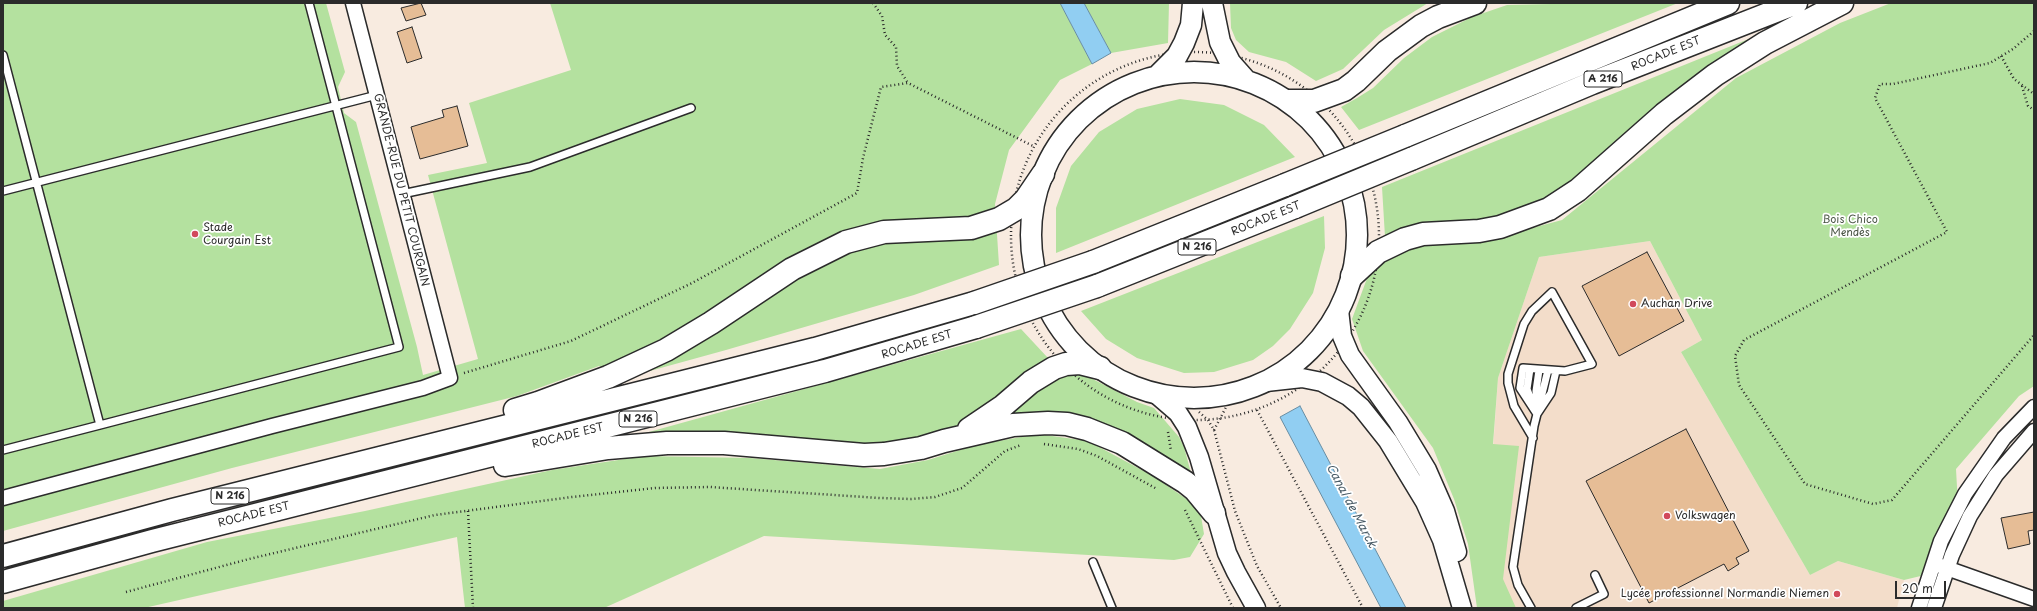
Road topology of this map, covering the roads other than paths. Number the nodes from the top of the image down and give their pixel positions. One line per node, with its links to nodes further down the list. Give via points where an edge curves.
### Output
1 (309, 3): 14 (lane)
2 (353, 3): 12 (street, GRANDE-RUE DU PETIT COURGAIN)
3 (1193, 3): 10 (main road, via 1184,43 1177,56)
4 (1212, 3): 11 (main road, via 1220,42 1230,62)
5 (1476, 3): 13 (highway, via 1421,26 1393,46 1344,90 1314,102)
6 (1728, 3): 16 (highway, ROCADE EST / A 216)
7 (1796, 3): 17 (highway, ROCADE EST / A 216, via 1592,83)
8 (1842, 3): 22 (highway, via 1764,43 1715,75 1658,118 1578,190 1549,209 1500,227 1479,231 1424,234 1400,240 1378,252)
9 (3, 56): 19 (lane)
10 (1158, 75): 11 (main road, via 1202,71); 18 (main road, via 1121,89 1084,114 1064,136)
11 (1245, 79): 13 (main road)
12 (376, 95): 14 (lane); 21 (street, GRANDE-RUE DU PETIT COURGAIN)
13 (1289, 101): 22 (main road, via 1312,121 1326,139 1338,158 1350,186 1358,231)
14 (336, 105): 19 (lane); 32 (lane, via 399,347)
15 (691, 108): 21 (lane, via 530,167)
16 (1405, 136): 35 (highway, ROCADE EST / N 216, bridge, via 1093,262 974,303 808,351)
17 (1411, 159): 39 (highway, ROCADE EST / N 216, bridge, via 1097,286 976,327 787,381)
18 (1043, 174): 24 (main road, via 1034,204 1031,235 1038,281 1049,310 1062,330 1076,348); 35 (highway, via 1021,204 999,219 971,228 884,232 846,242 792,269 666,350 574,390 492,416 476,424)
19 (36, 182): 20 (lane); 32 (lane)
20 (3, 191)
21 (402, 194): 38 (street, GRANDE-RUE DU PETIT COURGAIN, via 450,378 423,388)
22 (1352, 276): 23 (main road)
23 (1339, 310): 28 (main road, via 1326,332 1308,352); 51 (street, via 1342,336 1350,356 1402,428 1437,492 1461,567)
24 (1100, 368): 29 (main road, via 1127,384); 36 (highway, via 1080,363 1054,368 1031,382 987,419)
25 (1539, 370): 26 (lane); 31 (lane, via 1536,391); 31 (lane, via 1530,369 1527,388)
26 (1548, 370): 27 (lane); 31 (lane)
27 (1556, 371): 31 (lane, via 1551,393); 34 (lane, via 1572,370 1592,364 1552,292 1532,311 1524,324 1508,374 1514,406)
28 (1266, 382): 29 (main road, via 1233,394 1194,398); 50 (street, via 1302,378 1322,382 1348,396 1361,407 1388,441 1425,502 1442,540)
29 (1156, 394): 40 (street, via 1173,408 1187,427 1199,457)
30 (2034, 407): 43 (street, via 2004,438 1972,482 1949,525)
31 (1537, 414): 34 (lane)
32 (100, 425): 37 (lane)
33 (2034, 430): 44 (street, via 2010,457 1983,495 1960,537)
34 (1533, 438): 52 (lane, via 1513,566 1518,585)
35 (458, 439): 41 (highway, ROCADE EST / N 216, via 172,510)
36 (944, 441): 39 (highway, via 904,452 864,455 724,443 667,443 608,448); 40 (highway, via 1033,423 1068,424 1087,429 1122,443 1185,482)
37 (3, 450)
38 (3, 498)
39 (297, 504): 46 (highway, ROCADE EST / N 216)
40 (1214, 513): 49 (street, via 1236,572)
41 (3, 556)
42 (1093, 562): 48 (lane)
43 (1933, 563): 44 (street); 54 (street)
44 (1947, 568): 47 (street); 55 (street)
45 (1595, 575): 53 (lane, via 1604,594)
46 (3, 582)
47 (2034, 599)
48 (1112, 608)
49 (1256, 608)
50 (1462, 608)
51 (1466, 608)
52 (1531, 608)
53 (1576, 608)
54 (1919, 608)
55 (1934, 608)

